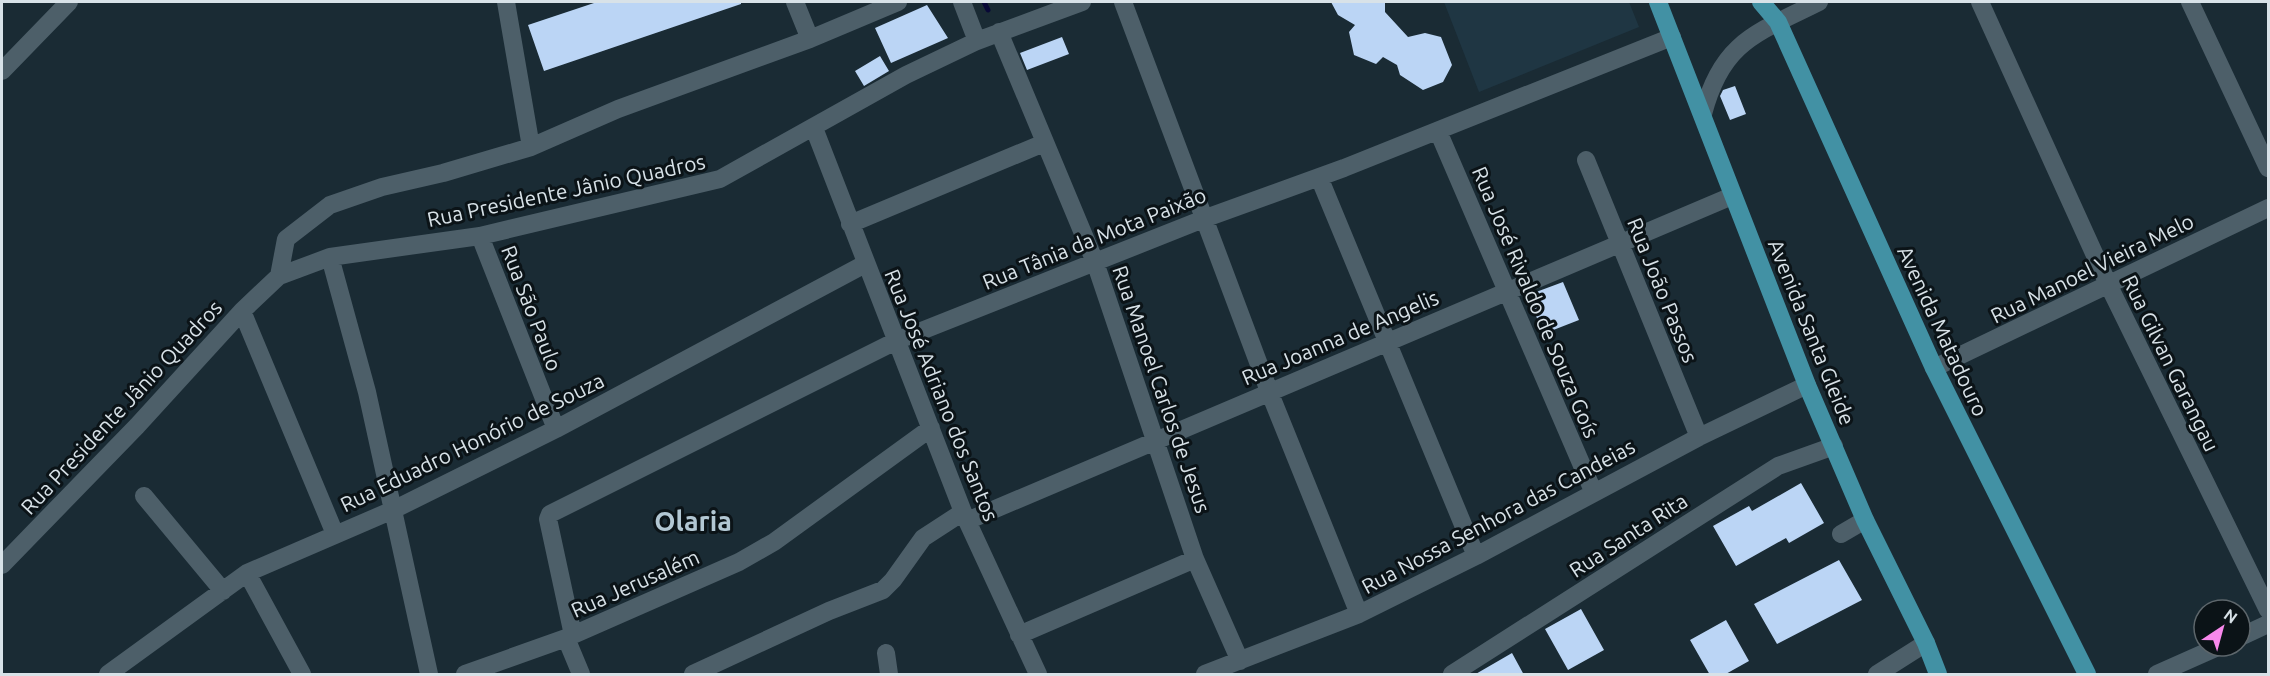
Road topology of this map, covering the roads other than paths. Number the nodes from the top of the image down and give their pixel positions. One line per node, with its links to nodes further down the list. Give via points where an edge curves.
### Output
1 (69, 2): 19 (street)
2 (506, 2): 24 (street)
3 (795, 2): 17 (street)
4 (898, 2): 17 (street)
5 (962, 2): 18 (street)
6 (1082, 2): 15 (street, Rua Presidente Jânio Quadros)
7 (1123, 2): 30 (street)
8 (1658, 2): 16 (main road, Avenida Santa Gleide)
9 (1761, 2): 14 (main road)
10 (1768, 2): 14 (street, Avenida Matadouro)
11 (1819, 2): 14 (street)
12 (1980, 2): 38 (street, Rua Gilvan Garangau)
13 (2190, 2): 26 (street)
14 (1778, 22): 20 (street, via 1746,40 1731,54 1714,78); 43 (main road, Avenida Matadouro)
15 (999, 32): 18 (street, Rua Presidente Jânio Quadros); 23 (street, Rua Manoel Carlos de Jesus)
16 (1672, 37): 20 (main road, Avenida Santa Gleide); 22 (street, Rua Tânia da Mota Paixão)
17 (810, 39): 24 (street, via 618,109)
18 (977, 41): 21 (street, Rua Presidente Jânio Quadros, via 906,75)
19 (2, 71)
20 (1703, 114): 28 (main road, Avenida Santa Gleide)
21 (814, 128): 31 (street, Rua José Adriano dos Santos); 32 (street, Rua Presidente Jânio Quadros, via 720,179)
22 (1438, 131): 27 (street, Rua Tânia da Mota Paixão); 39 (street, Rua José Rivaldo de Souza Goís)
23 (1044, 143): 31 (street); 35 (street, Rua Manoel Carlos de Jesus)
24 (531, 147): 37 (street, via 382,187 323,208 286,238)
25 (1586, 160): 33 (street, Rua João Passos)
26 (2268, 168)
27 (1319, 177): 30 (street, Rua Tânia da Mota Paixão); 42 (street)
28 (1732, 196): 33 (street, Rua Joanna de Angelis); 44 (main road, Avenida Santa Gleide)
29 (2268, 208): 38 (street, Rua Manoel Vieira Melo)
30 (1206, 218): 35 (street, Rua Tânia da Mota Paixão); 45 (street)
31 (850, 224): 36 (street, Rua José Adriano dos Santos)
32 (480, 236): 34 (street, Rua Presidente Jânio Quadros); 47 (street, Rua São Paulo)
33 (1621, 244): 39 (street, Rua Joanna de Angelis); 48 (street, Rua João Passos)
34 (330, 257): 37 (street, Rua Presidente Jânio Quadros); 53 (street, via 365,384)
35 (1095, 262): 41 (street, Rua Tânia da Mota Paixão); 49 (street, Rua Manoel Carlos de Jesus)
36 (865, 264): 41 (street, Rua José Adriano dos Santos); 47 (street, Rua Eduadro Honório de Souza)
37 (279, 276): 40 (street, Rua Presidente Jânio Quadros)
38 (2108, 284): 43 (street, Rua Manoel Vieira Melo); 63 (street, Rua Gilvan Garangau)
39 (1506, 291): 42 (street, Rua Joanna de Angelis); 51 (street, Rua José Rivaldo de Souza Goís)
40 (242, 311): 56 (street); 60 (street, Rua Presidente Jânio Quadros)
41 (896, 341): 46 (street, Rua José Adriano dos Santos); 68 (street, Rua Tânia da Mota Paixão, via 548,516)
42 (1386, 342): 45 (street, Rua Joanna de Angelis); 58 (street)
43 (1934, 368): 85 (main road, Avenida Matadouro)
44 (1807, 385): 48 (street, Rua Nossa Senhora das Candeias); 50 (main road, Avenida Santa Gleide)
45 (1269, 391): 49 (street, Rua Joanna de Angelis); 64 (street)
46 (931, 428): 54 (street, Rua José Adriano dos Santos); 68 (street, Rua Jerusalém, via 774,542 739,562)
47 (556, 429): 53 (street, Rua Eduadro Honório de Souza)
48 (1699, 437): 51 (street, Rua Nossa Senhora das Candeias)
49 (1156, 442): 54 (street, Rua Joanna de Angelis); 59 (street, Rua Manoel Carlos de Jesus)
50 (1834, 446): 55 (main road, Avenida Santa Gleide); 82 (street, Rua Santa Rita, via 1778,466)
51 (1593, 491): 58 (street, Rua Nossa Senhora das Candeias)
52 (144, 496): 62 (street)
53 (393, 510): 56 (street, Rua Eduadro Honório de Souza); 75 (street)
54 (965, 516): 67 (street, Rua José Adriano dos Santos); 78 (street, Rua Joanna de Angelis, via 923,538 883,590)
55 (1865, 520): 57 (street); 69 (main road, Avenida Santa Gleide)
56 (335, 534): 61 (street, Rua Eduadro Honório de Souza)
57 (1840, 534)
58 (1476, 556): 64 (street, Rua Nossa Senhora das Candeias)
59 (1195, 559): 67 (street); 72 (street, Rua Manoel Carlos de Jesus)
60 (2, 566)
61 (247, 573): 62 (street, Rua Eduadro Honório de Souza); 74 (street)
62 (223, 591): 73 (street, Rua Eduadro Honório de Souza)
63 (2268, 610)
64 (1359, 614): 72 (street, Rua Nossa Senhora das Candeias)
65 (2268, 624): 66 (street)
66 (2252, 631)
67 (1019, 635): 80 (street, Rua José Adriano dos Santos)
68 (570, 637): 76 (street, Rua Jerusalém); 77 (street)
69 (1926, 643): 83 (street); 84 (main road, Avenida Santa Gleide)
70 (886, 653): 79 (street)
71 (2194, 658): 86 (street)
72 (1240, 661): 81 (street, Rua Nossa Senhora das Candeias)
73 (108, 675)
74 (302, 675)
75 (429, 675)
76 (465, 675)
77 (581, 675)
78 (693, 675)
79 (889, 675)
80 (1038, 675)
81 (1205, 675)
82 (1452, 675)
83 (1877, 675)
84 (1938, 675)
85 (2087, 675)
86 (2157, 675)

